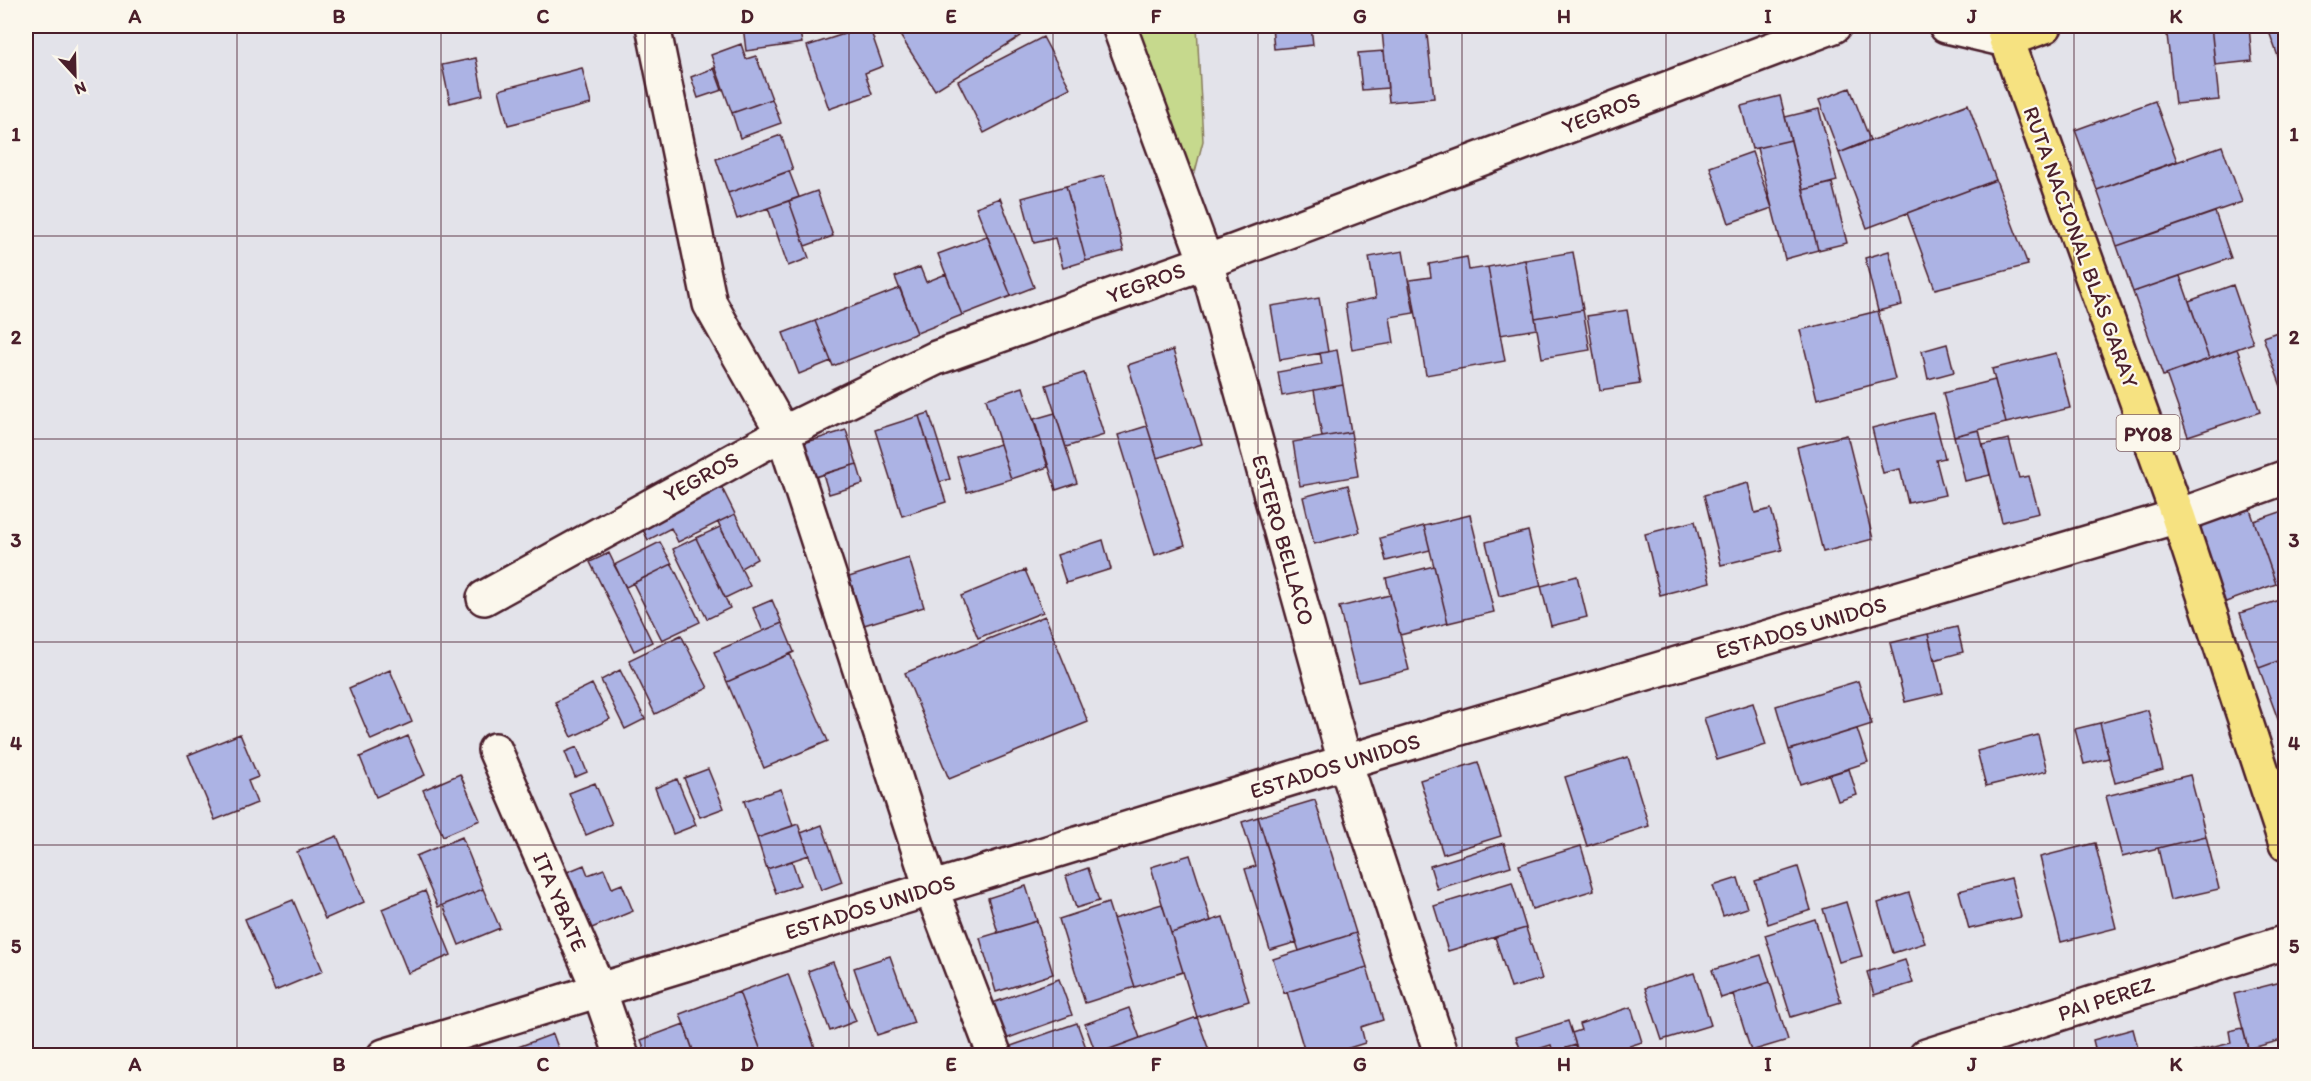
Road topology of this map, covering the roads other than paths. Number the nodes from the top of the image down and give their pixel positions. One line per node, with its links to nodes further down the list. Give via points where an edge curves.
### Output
1 (653, 26): 8 (street, via 710,304)
2 (1119, 26): 7 (street, ESTERO BELLACO)
3 (1834, 26): 7 (street, YEGROS)
4 (1946, 26): 6 (street)
5 (2044, 26): 6 (main road)
6 (2004, 33): 10 (main road, RUTA NACIONAL BLÁS GARAY / PY08)
7 (1206, 262): 8 (street, YEGROS, via 936,358); 13 (street, ESTERO BELLACO)
8 (783, 433): 11 (street, YEGROS); 15 (street)
9 (2286, 477): 10 (street, ESTADOS UNIDOS)
10 (2178, 516): 13 (street, ESTADOS UNIDOS); 14 (main road, RUTA NACIONAL BLÁS GARAY / PY08)
11 (484, 598)
12 (495, 750): 17 (street, ITA YBATE)
13 (1345, 762): 15 (street, ESTADOS UNIDOS); 21 (street, ESTERO BELLACO)
14 (2286, 844)
15 (931, 888): 17 (street, ESTADOS UNIDOS); 20 (street)
16 (2286, 942): 22 (street, PAI PEREZ)
17 (599, 990): 18 (street, ESTADOS UNIDOS); 19 (street, ITA YBATE)
18 (384, 1056)
19 (622, 1056)
20 (995, 1056)
21 (1442, 1056)
22 (1926, 1056)

